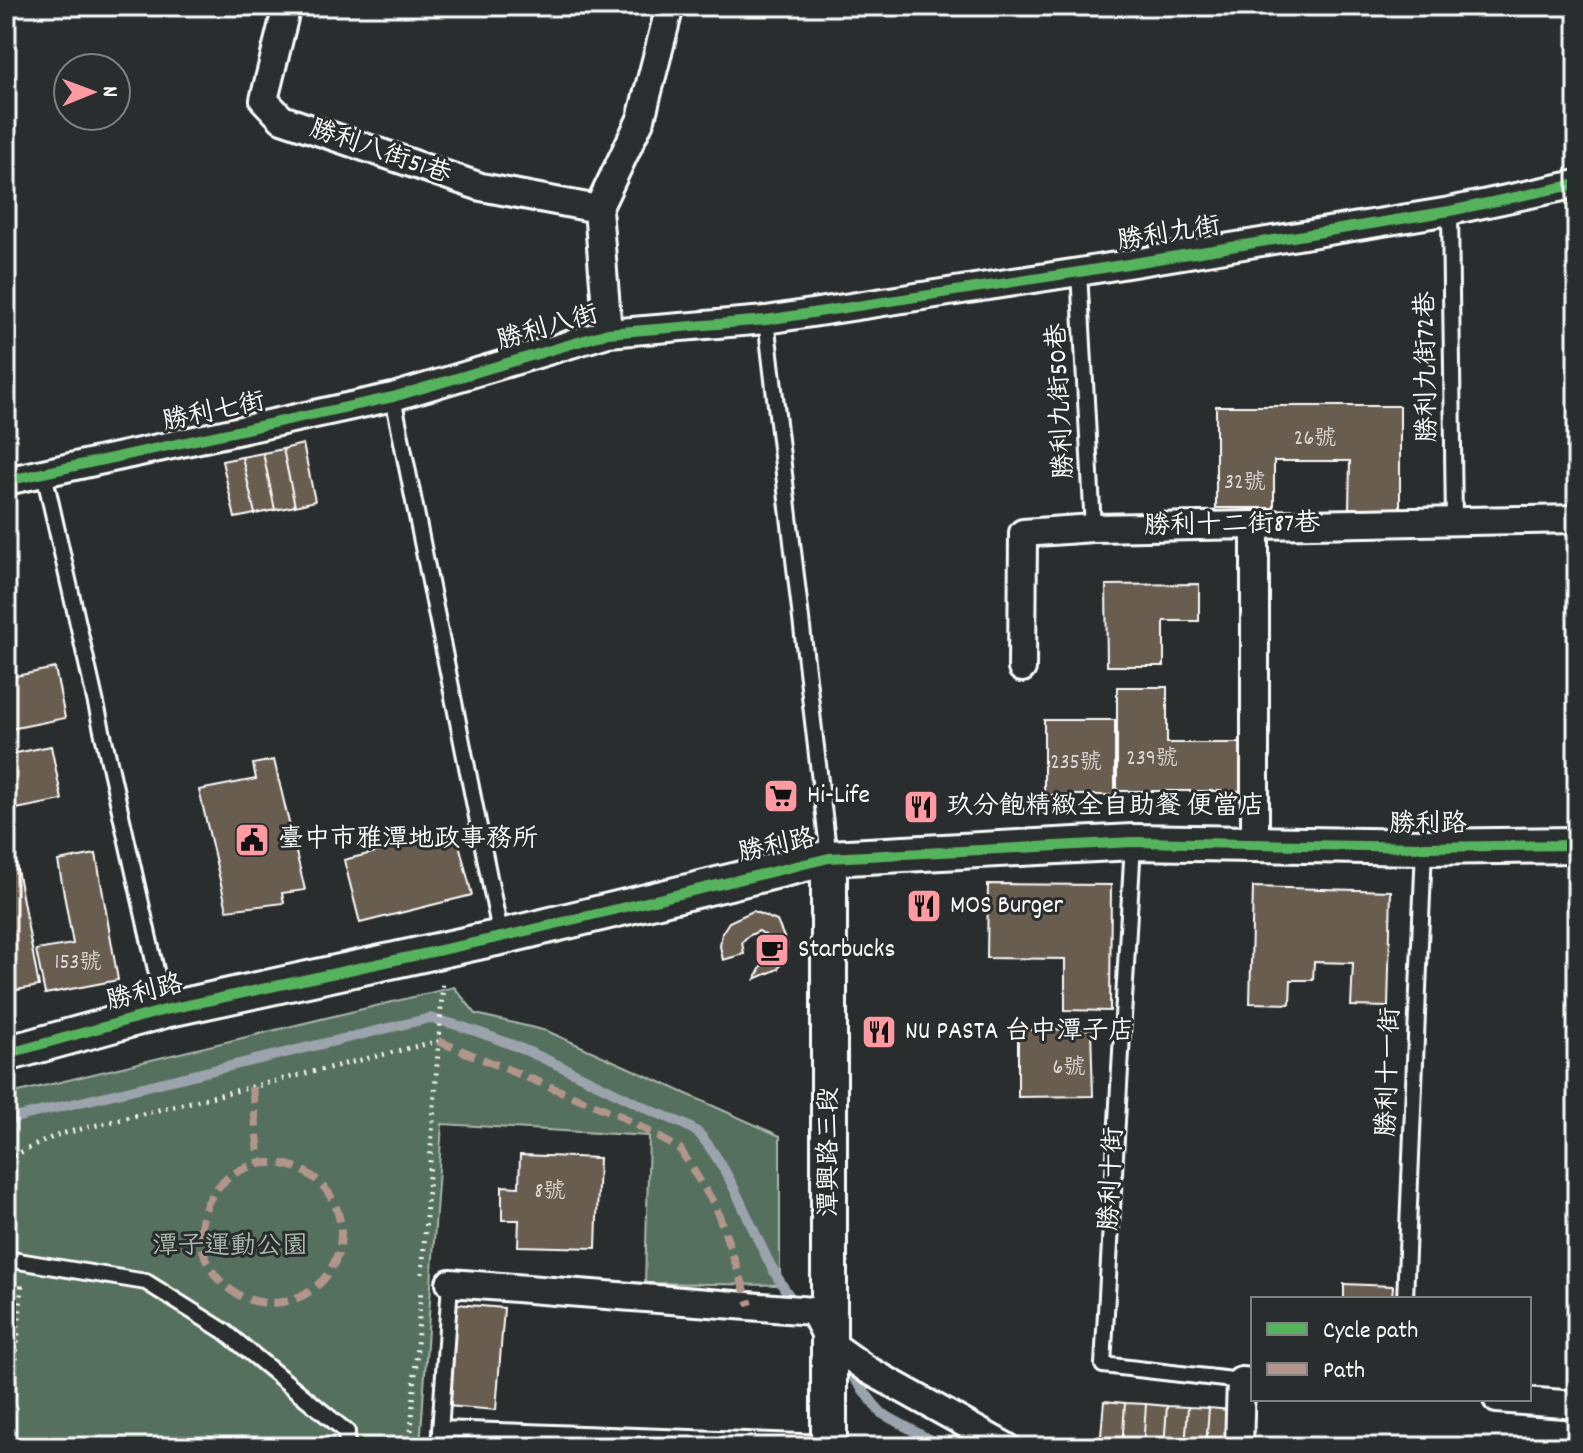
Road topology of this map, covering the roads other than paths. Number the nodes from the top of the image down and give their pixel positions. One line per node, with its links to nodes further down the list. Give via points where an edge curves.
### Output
1 (287, 6): 4 (street, 勝利八街51巷, via 264,100 282,119 481,187)
2 (670, 6): 4 (street, via 641,119)
3 (1577, 184): 5 (street, 勝利九街)
4 (598, 209): 8 (street)
5 (1450, 211): 6 (street, 勝利九街); 13 (lane, 勝利九街72巷)
6 (1079, 272): 7 (street, 勝利九街); 15 (lane, 勝利九街50巷)
7 (766, 320): 8 (street, 勝利八街); 21 (lane)
8 (608, 333): 9 (street, 勝利八街)
9 (393, 397): 10 (street, 勝利七街); 22 (lane)
10 (44, 473): 11 (street, 勝利七街); 23 (lane)
11 (6, 481)
12 (1577, 519): 13 (street, 勝利十二街87巷)
13 (1454, 523): 14 (street, 勝利十二街87巷)
14 (1255, 526): 15 (street, 勝利十二街87巷); 18 (street)
15 (1093, 528): 16 (street, 勝利十二街87巷, via 1023,533)
16 (1022, 668)
17 (1133, 842): 18 (street, 勝利路); 21 (street, 勝利路); 29 (lane, 勝利十街, via 1103,1365)
18 (1255, 844): 20 (street, 勝利路)
19 (1577, 845): 20 (street, 勝利路)
20 (1424, 847): 27 (lane, 勝利十一街)
21 (829, 858): 22 (street, 勝利路); 28 (street, 潭興路三段)
22 (501, 937): 23 (street, 勝利路)
23 (165, 1010): 24 (street, 勝利路)
24 (6, 1054)
25 (6, 1259): 34 (lane, via 146,1282 224,1331 347,1432)
26 (450, 1283): 28 (street, via 813,1311); 32 (lane)
27 (1405, 1297)
28 (830, 1355): 33 (street, 潭興路三段); 36 (street, via 868,1370)
29 (1247, 1381): 37 (street)
30 (1524, 1401): 31 (street)
31 (1577, 1405)
32 (440, 1429): 33 (lane); 35 (lane)
33 (829, 1445)
34 (346, 1447)
35 (439, 1447)
36 (1007, 1447)
37 (1239, 1447)

